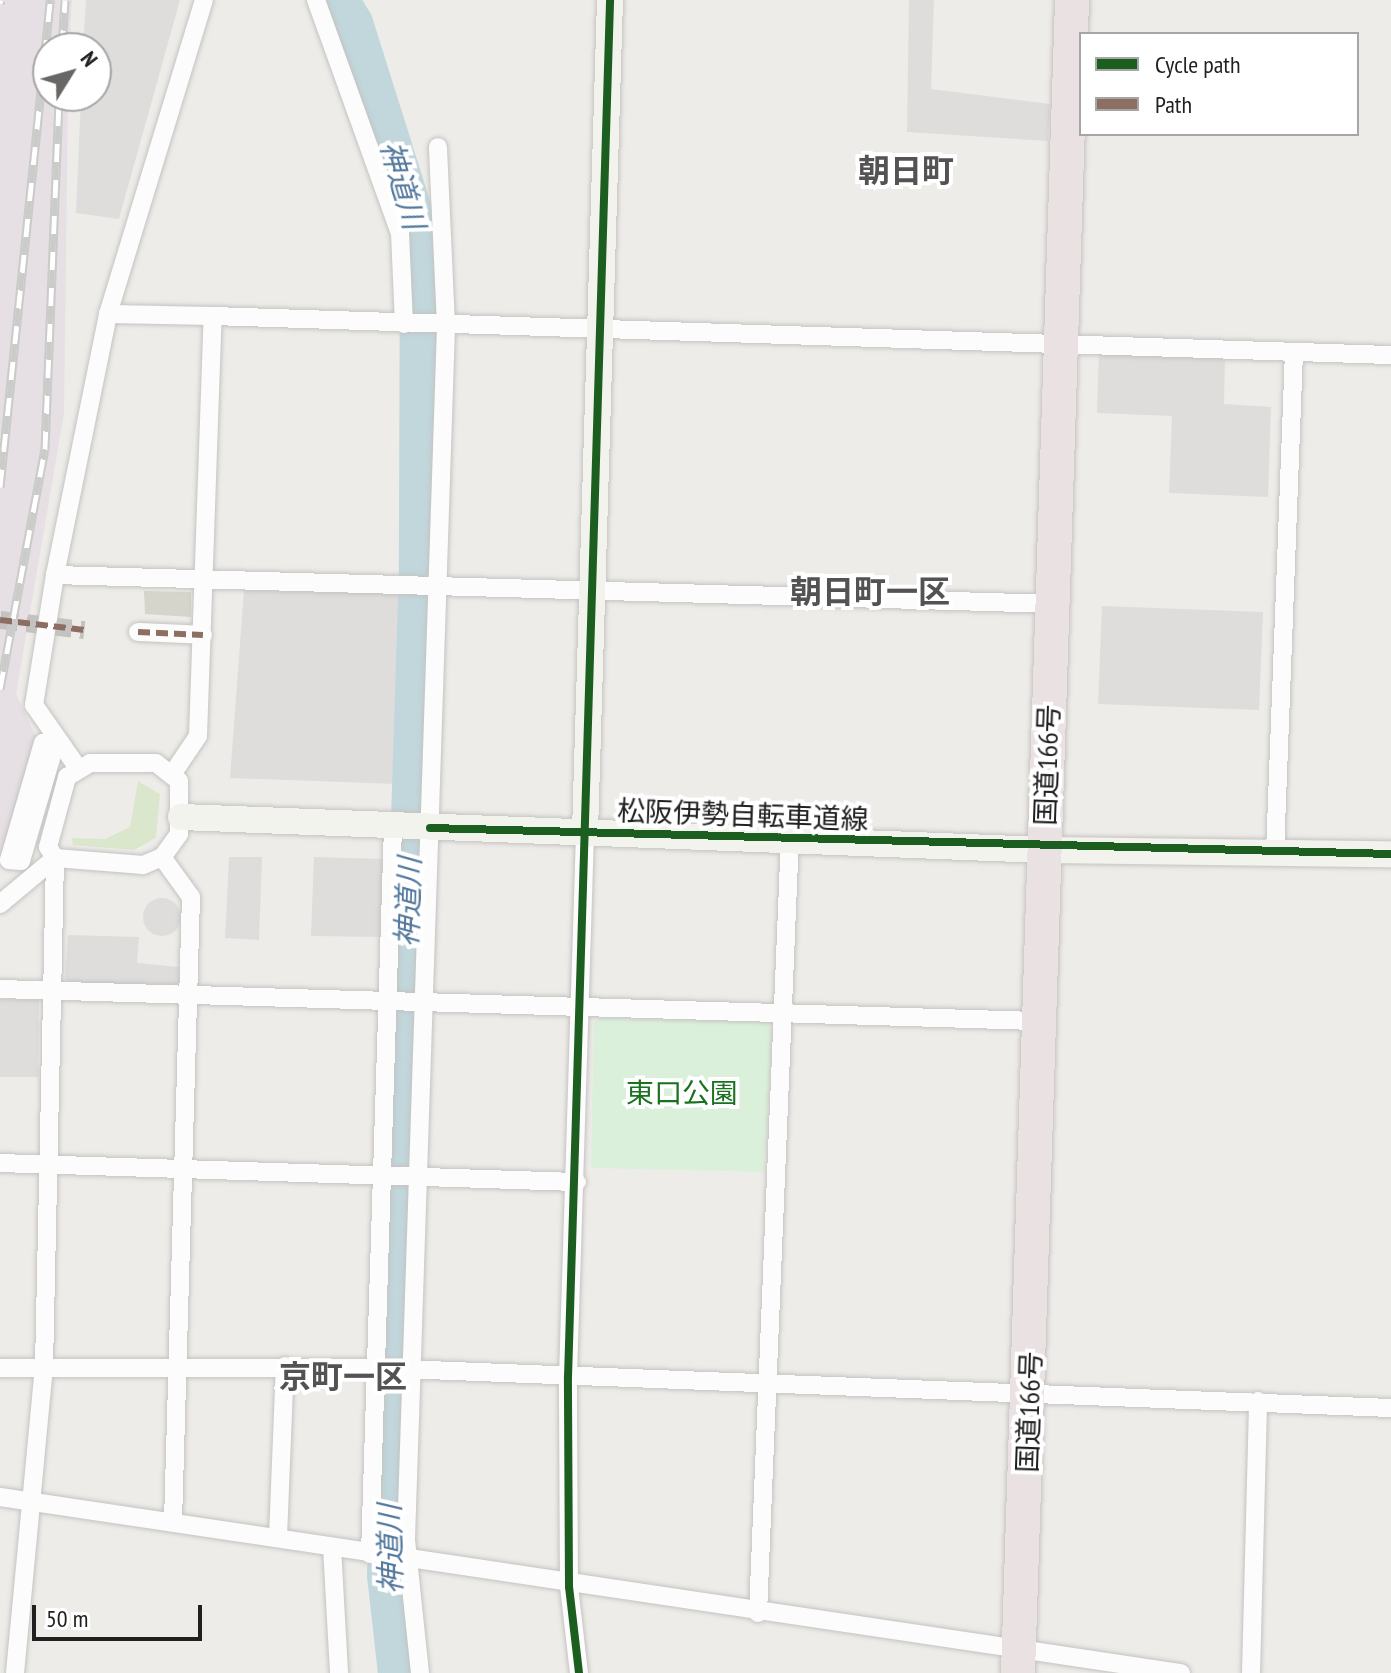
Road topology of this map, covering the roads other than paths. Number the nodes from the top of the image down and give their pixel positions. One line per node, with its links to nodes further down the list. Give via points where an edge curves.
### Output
1 (204, 0): 6 (street)
2 (316, 0): 8 (street, via 400,233)
3 (610, 0): 10 (main road)
4 (1072, 0): 11 (highway, 国道166号)
5 (438, 147): 9 (street)
6 (108, 314): 7 (street); 14 (street)
7 (213, 316): 8 (street); 15 (street)
8 (408, 324): 9 (street)
9 (441, 325): 10 (street); 16 (street)
10 (597, 330): 11 (street); 17 (main road)
11 (1062, 344): 12 (street); 18 (highway, 国道166号)
12 (1294, 352): 13 (street); 30 (street)
13 (1391, 355)
14 (55, 575): 15 (street); 22 (street, via 34,705)
15 (204, 578): 16 (street); 20 (street)
16 (434, 587): 17 (street); 26 (street)
17 (594, 593): 18 (street); 27 (main road)
18 (1054, 604): 29 (highway, 国道166号)
19 (138, 632): 20 (street)
20 (203, 635): 23 (street, via 198,736)
21 (43, 743): 21 (street, via 26,801 9,860 21,861 52,755)
22 (78, 768): 23 (street, via 156,763); 33 (street, via 67,777 48,847)
23 (173, 773): 24 (street)
24 (181, 817): 25 (main road, 松阪伊勢自転車道線); 32 (street)
25 (393, 826): 26 (main road, 松阪伊勢自転車道線); 38 (street)
26 (430, 828): 27 (main road, 松阪伊勢自転車道線); 39 (street)
27 (585, 832): 28 (main road, 松阪伊勢自転車道線); 40 (street)
28 (790, 838): 29 (main road, 松阪伊勢自転車道線); 41 (street)
29 (1044, 850): 30 (main road, 松阪伊勢自転車道線); 42 (highway, 国道166号)
30 (1275, 853): 31 (main road, 松阪伊勢自転車道線)
31 (1391, 854)
32 (162, 857): 33 (street, via 143,865); 37 (street, via 191,897)
33 (55, 858): 34 (street); 36 (street)
34 (0, 904)
35 (0, 989): 36 (street)
36 (52, 992): 37 (street); 44 (street)
37 (190, 997): 38 (street); 45 (street)
38 (386, 1000): 39 (street); 46 (street)
39 (424, 1001): 40 (street); 47 (street)
40 (582, 1006): 41 (street); 48 (street)
41 (782, 1012): 42 (street); 56 (street)
42 (1038, 1021): 57 (highway, 国道166号)
43 (0, 1163): 44 (street)
44 (47, 1164): 45 (street); 50 (street)
45 (187, 1169): 46 (street); 52 (street)
46 (383, 1177): 47 (street); 53 (street)
47 (421, 1177): 48 (street); 54 (street)
48 (577, 1182): 55 (street)
49 (285, 1366): 52 (street); 53 (street); 63 (street)
50 (44, 1367): 51 (street); 52 (street); 61 (street)
51 (0, 1368)
52 (177, 1368): 62 (street)
53 (378, 1368): 54 (street); 65 (street)
54 (411, 1370): 55 (street); 66 (street)
55 (568, 1377): 56 (street); 67 (street)
56 (765, 1384): 57 (street); 68 (street)
57 (1031, 1395): 58 (street); 69 (highway, 国道166号)
58 (1258, 1401): 59 (street); 75 (street)
59 (1391, 1408)
60 (0, 1497): 61 (street)
61 (36, 1503): 62 (street); 70 (street)
62 (173, 1522): 63 (street)
63 (278, 1537): 64 (street)
64 (332, 1547): 65 (street); 71 (street)
65 (371, 1554): 66 (street)
66 (406, 1559): 67 (street); 72 (street)
67 (569, 1587): 68 (street); 73 (street)
68 (758, 1613): 69 (street)
69 (1019, 1660): 74 (street)
70 (15, 1673)
71 (339, 1673)
72 (420, 1673)
73 (579, 1673)
74 (1181, 1673)
75 (1251, 1673)

